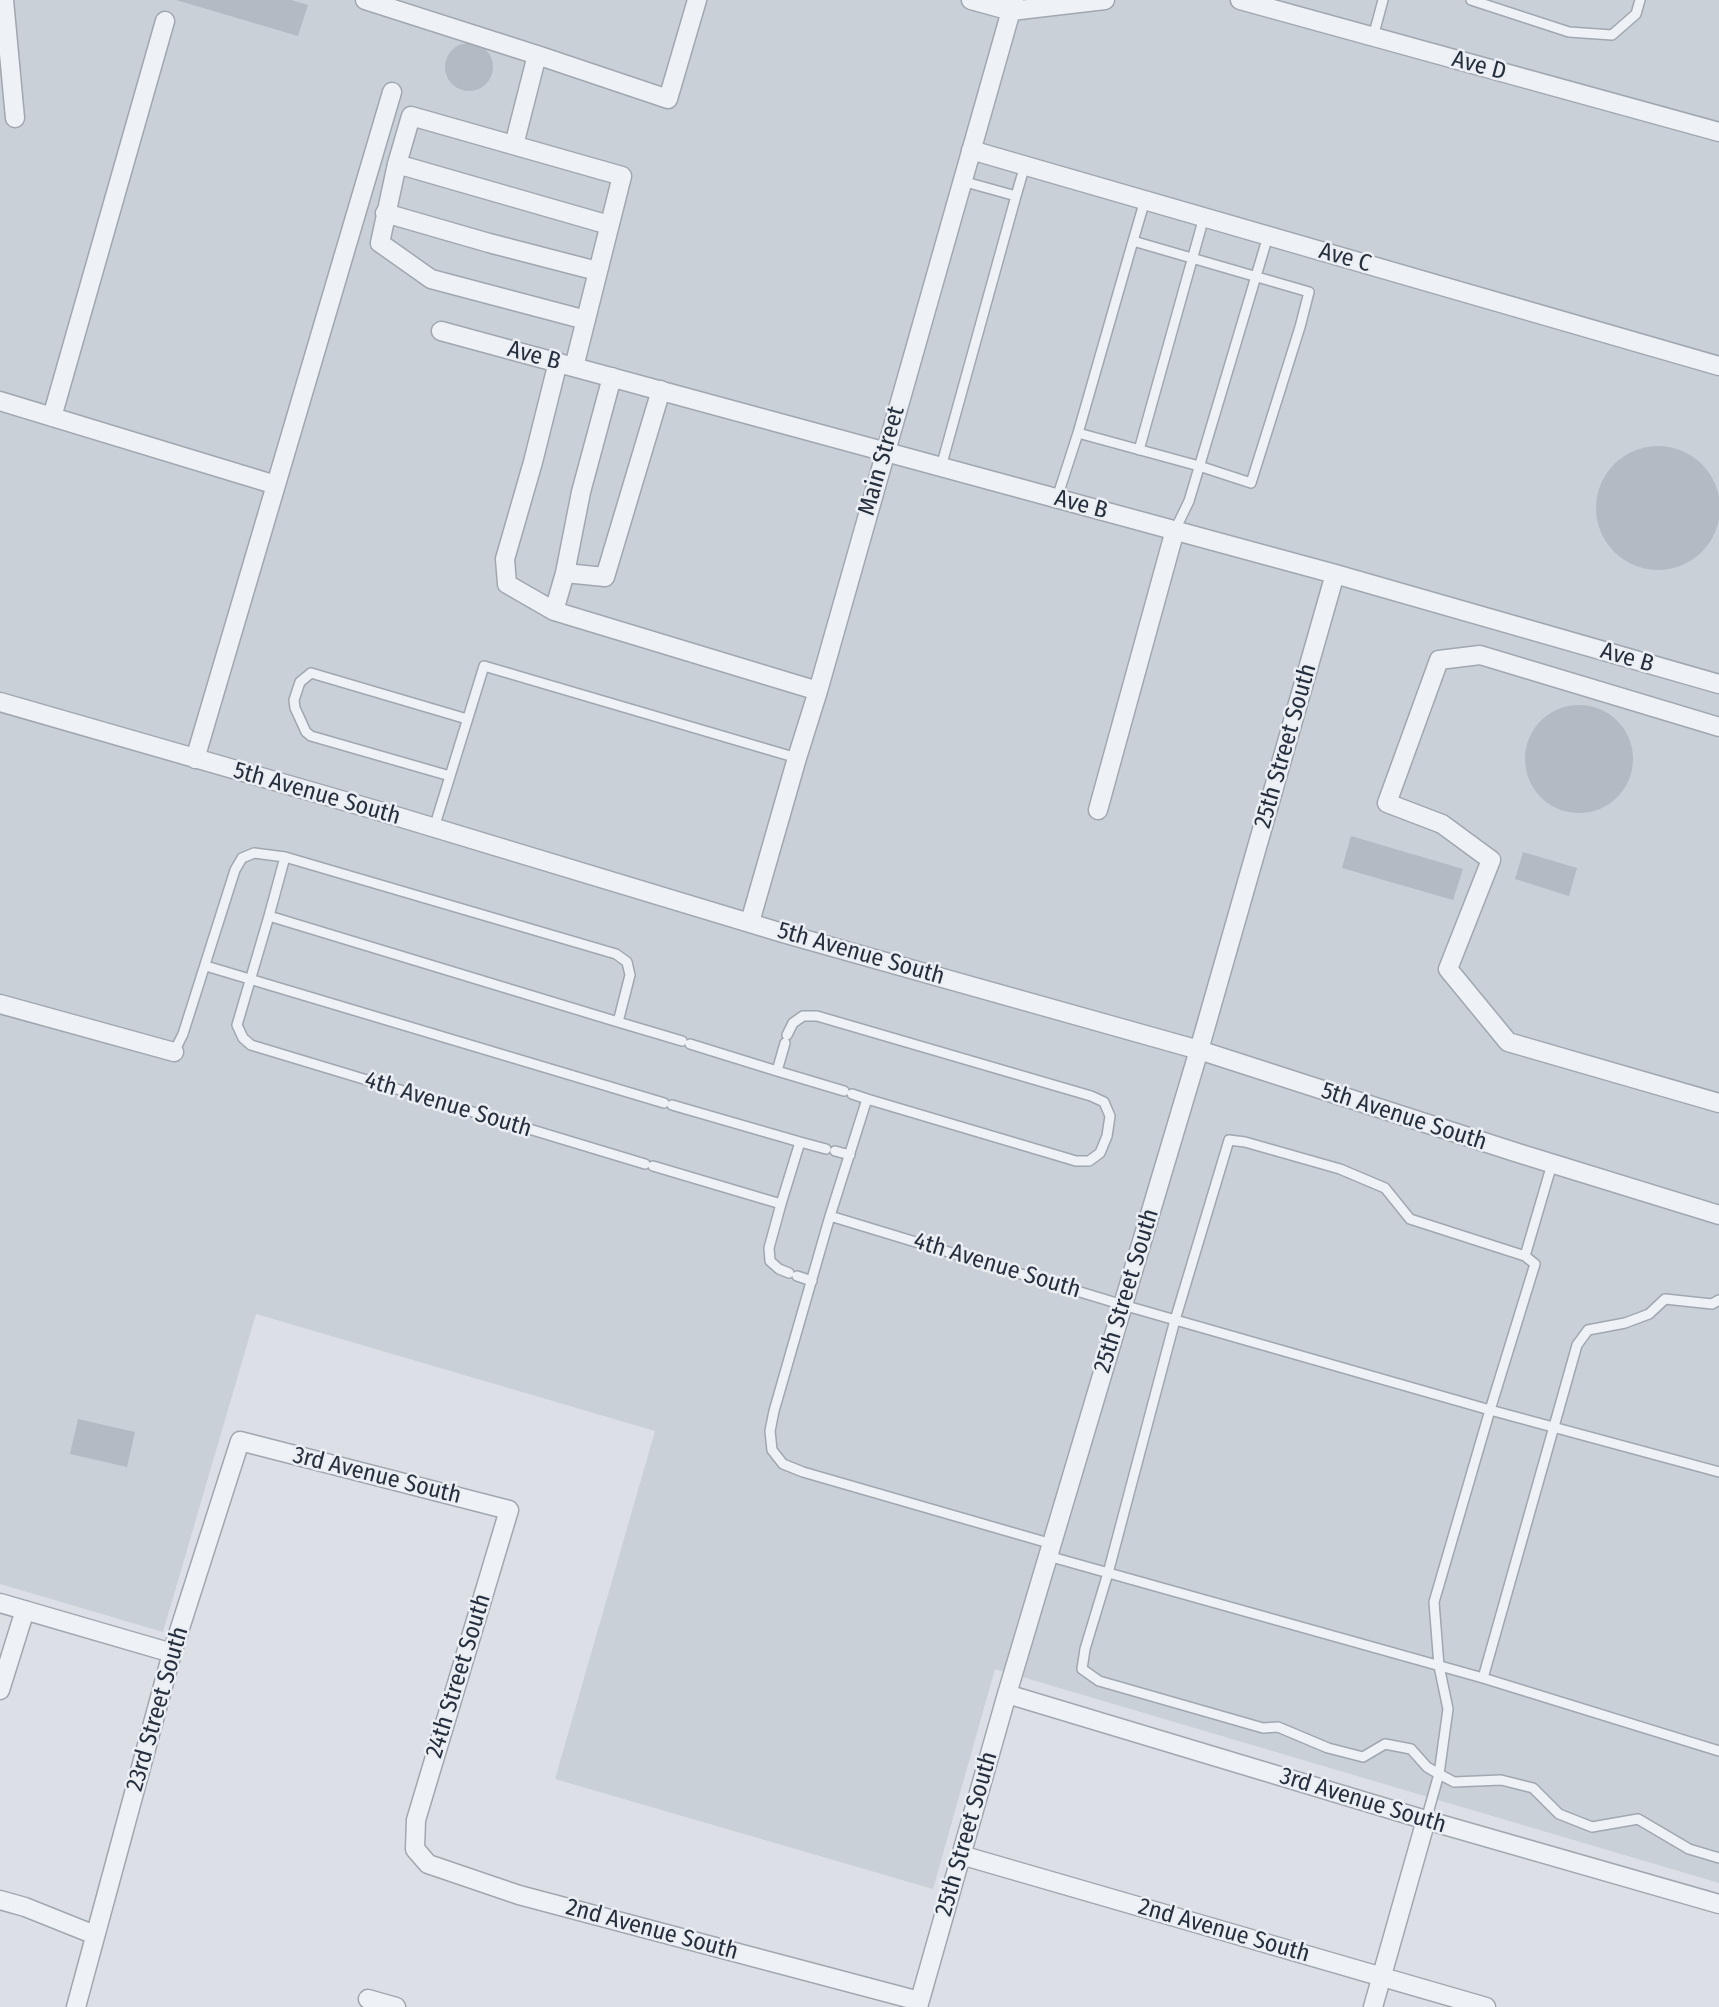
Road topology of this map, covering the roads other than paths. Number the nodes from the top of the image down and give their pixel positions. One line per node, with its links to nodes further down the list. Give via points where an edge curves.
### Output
1 (4, 0): 15 (street)
2 (365, 0): 13 (street)
3 (697, 0): 13 (street, via 668,99)
4 (971, 0): 10 (street)
5 (1105, 0): 10 (street)
6 (1240, 0): 12 (street, Ave D)
7 (1383, 0): 12 (lane)
8 (1471, 0): 9 (lane, via 1569,32 1612,35 1636,14)
9 (1640, 0)
10 (1013, 6): 18 (street, Main Street)
11 (165, 21): 39 (street)
12 (1373, 37): 16 (street, Ave D)
13 (537, 55): 17 (street)
14 (392, 92): 45 (street)
15 (15, 118)
16 (1719, 132)
17 (514, 145): 19 (street, via 411,116); 26 (street, via 622,176)
18 (971, 150): 20 (street, Ave C); 21 (street, Main Street)
19 (397, 164): 24 (street); 26 (street)
20 (1025, 165): 22 (lane); 23 (street, Ave C)
21 (962, 181): 22 (lane); 42 (street, Main Street)
22 (1016, 196): 44 (lane)
23 (1145, 200): 25 (street, Ave C); 28 (lane)
24 (386, 213): 30 (street); 32 (street, via 380,243 431,279)
25 (1204, 217): 27 (street, Ave C); 29 (lane)
26 (609, 225): 30 (street)
27 (1268, 236): 31 (lane); 35 (street, Ave C)
28 (1133, 241): 29 (lane); 40 (lane)
29 (1192, 258): 31 (lane); 41 (lane)
30 (597, 271): 32 (street)
31 (1256, 276): 43 (lane); 43 (lane, via 1309,292 1300,327 1251,483)
32 (586, 320): 34 (street)
33 (441, 331): 34 (street, Ave B)
34 (566, 365): 36 (street, Ave B); 50 (street, via 505,559 507,584)
35 (1719, 366)
36 (612, 377): 37 (street, Ave B); 48 (street)
37 (662, 390): 42 (street, Ave B); 48 (street, via 605,577)
38 (0, 401): 39 (street)
39 (52, 416): 45 (street)
40 (1077, 433): 41 (lane); 46 (lane)
41 (1139, 450): 43 (lane)
42 (885, 452): 44 (street, Ave B); 52 (street, Main Street)
43 (1199, 466): 47 (lane)
44 (941, 467): 46 (street, Ave B)
45 (276, 485): 56 (street)
46 (1057, 498): 47 (street, Ave B)
47 (1175, 530): 49 (street, Ave B); 59 (street)
48 (565, 573): 50 (street)
49 (1335, 574): 51 (street, Ave B); 68 (street, 25th Street South)
50 (554, 611): 52 (street)
51 (1719, 684)
52 (818, 691): 57 (street, Main Street)
53 (0, 702): 56 (street, 5th Avenue South)
54 (467, 719): 57 (lane, via 484,666); 58 (lane); 58 (lane, via 311,673 300,682 294,700 311,736)
55 (1719, 727): 72 (street, via 1479,655 1438,660 1387,803 1442,824 1491,860 1448,969 1508,1042)
56 (195, 758): 60 (street, 5th Avenue South)
57 (797, 758): 63 (street, Main Street)
58 (450, 776): 60 (lane)
59 (1098, 810)
60 (434, 828): 63 (street, 5th Avenue South)
61 (285, 857): 62 (lane); 64 (lane, via 254,853 242,858); 67 (lane, via 616,954 627,962 630,975)
62 (269, 916): 65 (lane); 67 (lane)
63 (750, 922): 68 (street, 5th Avenue South)
64 (206, 966): 65 (lane); 69 (lane)
65 (250, 978): 73 (lane); 76 (lane, 4th Avenue South, via 237,1025 251,1045)
66 (0, 1004): 69 (street)
67 (618, 1022): 70 (lane)
68 (1199, 1050): 75 (street, 5th Avenue South); 82 (street, 25th Street South)
69 (174, 1052)
70 (777, 1070): 71 (lane); 71 (lane, via 793,1023 803,1016 817,1016 1091,1096 1104,1102 1110,1116 1100,1153 1089,1161 1076,1161)
71 (867, 1099): 74 (lane)
72 (1719, 1103)
73 (800, 1142): 74 (lane); 76 (lane)
74 (850, 1155): 78 (lane)
75 (1552, 1164): 77 (street, 5th Avenue South); 79 (lane)
76 (781, 1204): 80 (lane, via 770,1261)
77 (1719, 1215)
78 (830, 1216): 80 (lane); 82 (lane, 4th Avenue South)
79 (1525, 1256): 83 (lane, via 1410,1219 1385,1188 1340,1169 1229,1140); 84 (lane, via 1535,1264)
80 (811, 1281): 89 (lane, via 770,1431 772,1450 783,1464)
81 (1719, 1300): 85 (lane, via 1712,1304 1665,1299 1649,1314 1588,1330 1577,1345)
82 (1123, 1305): 83 (lane, 4th Avenue South); 89 (street, 25th Street South)
83 (1175, 1320): 84 (lane, 4th Avenue South); 90 (lane)
84 (1490, 1410): 85 (lane, 4th Avenue South); 94 (lane, via 1434,1602)
85 (1553, 1427): 87 (lane, 4th Avenue South); 95 (lane)
86 (269, 1449): 88 (street, 3rd Avenue South); 93 (street, 23rd Street South, via 240,1441)
87 (1719, 1472)
88 (484, 1504): 103 (street, 24th Street South, via 509,1510 416,1821 415,1849)
89 (1050, 1550): 90 (lane); 97 (street, 25th Street South)
90 (1108, 1573): 94 (lane); 99 (lane, via 1082,1669 1098,1681 1263,1728 1278,1727 1363,1757 1385,1744 1411,1749 1427,1768)
91 (0, 1603): 92 (street)
92 (25, 1610): 93 (street); 96 (street)
93 (173, 1653): 106 (street, 23rd Street South)
94 (1439, 1665): 95 (lane); 99 (lane, via 1448,1709)
95 (1483, 1678): 98 (lane)
96 (0, 1690)
97 (1007, 1694): 100 (street, 3rd Avenue South); 101 (street, 25th Street South)
98 (1719, 1751)
99 (1439, 1774): 100 (lane); 102 (lane, via 1454,1782 1502,1780 1533,1788 1559,1814 1592,1827 1638,1819 1689,1849)
100 (1426, 1820): 105 (street, 3rd Avenue South); 107 (street)
101 (961, 1855): 107 (street, 2nd Avenue South); 109 (street, 25th Street South)
102 (1719, 1858)
103 (428, 1864): 109 (street, 2nd Avenue South, via 519,1895)
104 (0, 1900): 106 (street)
105 (1719, 1904)
106 (95, 1936): 110 (street, 23rd Street South)
107 (1382, 1977): 112 (street); 113 (street, 2nd Avenue South)
108 (363, 2003): 111 (street)
109 (918, 2004)
110 (76, 2007)
111 (396, 2007)
112 (1373, 2007)
113 (1486, 2007)

